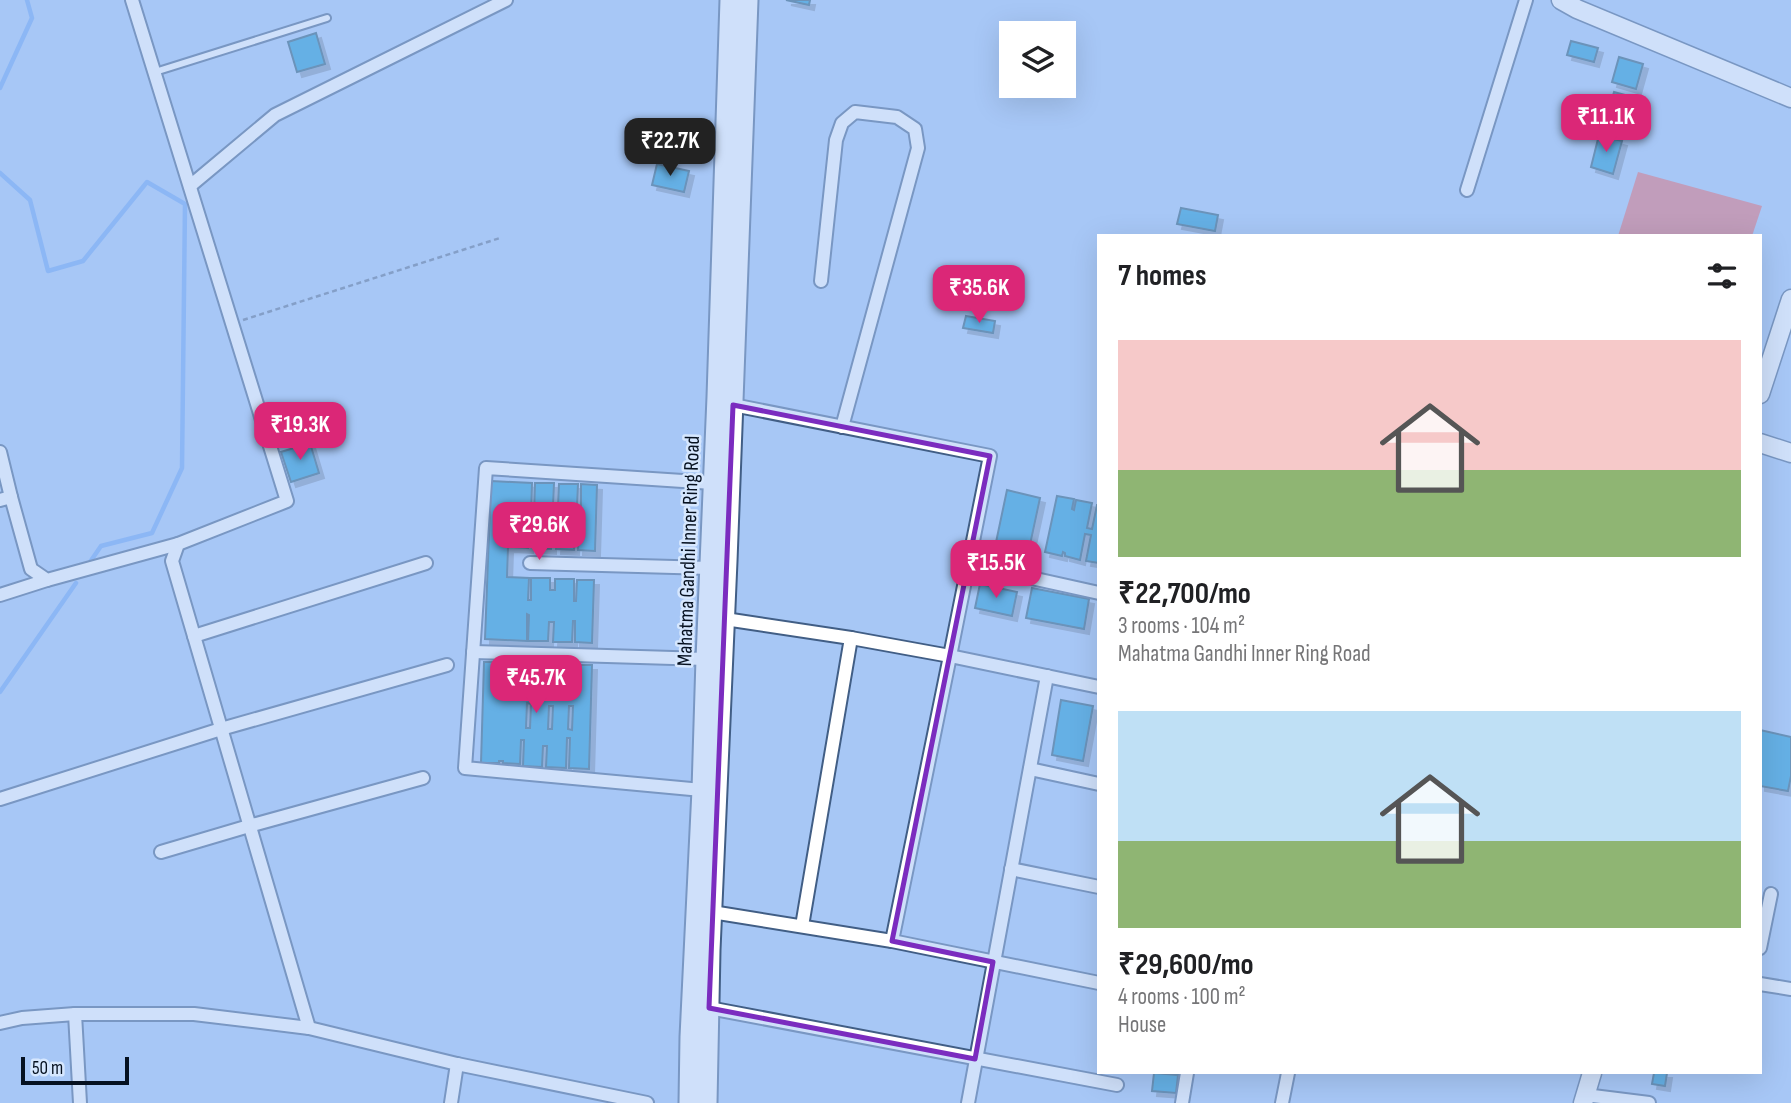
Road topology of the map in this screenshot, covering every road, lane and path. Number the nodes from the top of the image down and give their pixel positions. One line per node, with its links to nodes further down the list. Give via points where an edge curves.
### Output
1 (132, 0): 8 (street)
2 (506, 0): 10 (street, via 275,115)
3 (730, 0): 22 (main road, Mahatma Gandhi Inner Ring Road)
4 (748, 0): 17 (main road, Mahatma Gandhi Inner Ring Road)
5 (1526, 0): 11 (street)
6 (1561, 0): 9 (main road)
7 (327, 18): 8 (lane)
8 (155, 72): 10 (street)
9 (1791, 98)
10 (190, 186): 15 (street)
11 (1467, 190)
12 (500, 238): 15 (path)
13 (821, 281): 18 (street, via 836,140 842,123 855,112 897,117 915,129 918,148)
14 (1791, 299): 16 (main road)
15 (233, 323): 24 (street, via 287,501)
16 (1762, 388)
17 (733, 405): 18 (street); 32 (main road, Mahatma Gandhi Inner Ring Road)
18 (842, 427): 27 (street, via 989,456)
19 (1762, 444): 21 (main road)
20 (0, 452): 23 (street)
21 (1791, 453)
22 (713, 483): 28 (main road, Mahatma Gandhi Inner Ring Road); 35 (street, via 486,467)
23 (5, 499): 29 (street, via 32,569)
24 (178, 544): 29 (street); 33 (street, via 172,561)
25 (426, 563): 33 (street)
26 (530, 563): 28 (street)
27 (968, 564): 30 (street); 36 (street)
28 (710, 568): 37 (main road, Mahatma Gandhi Inner Ring Road)
29 (47, 580): 31 (street)
30 (1097, 593)
31 (0, 595)
32 (725, 619): 34 (street); 52 (main road, Mahatma Gandhi Inner Ring Road)
33 (194, 636): 41 (street)
34 (851, 638): 36 (street); 53 (street)
35 (473, 652): 37 (street); 45 (street, via 465,768)
36 (950, 656): 39 (street); 55 (street)
37 (705, 659): 45 (main road, Mahatma Gandhi Inner Ring Road)
38 (447, 665): 41 (street)
39 (1047, 676): 40 (street); 42 (street)
40 (1097, 687)
41 (221, 729): 46 (street); 47 (street)
42 (1030, 769): 44 (street); 49 (street)
43 (423, 778): 47 (street)
44 (1097, 784)
45 (702, 790): 74 (main road, Mahatma Gandhi Inner Ring Road)
46 (0, 799)
47 (249, 826): 48 (street); 63 (street)
48 (161, 852)
49 (1011, 869): 50 (street); 56 (street)
50 (1097, 887)
51 (1771, 894): 54 (street)
52 (712, 912): 53 (street); 60 (main road, Mahatma Gandhi Inner Ring Road)
53 (802, 926): 55 (street)
54 (1762, 938)
55 (892, 940): 56 (street)
56 (993, 962): 57 (street); 64 (street)
57 (1097, 983)
58 (1762, 984): 59 (street)
59 (1791, 989)
60 (709, 1008): 64 (street); 75 (main road, Mahatma Gandhi Inner Ring Road)
61 (75, 1014): 62 (street); 63 (street, via 194,1014); 71 (street)
62 (0, 1023)
63 (309, 1028): 65 (street)
64 (975, 1059): 69 (street); 76 (street)
65 (457, 1064): 72 (street); 73 (street)
66 (1187, 1074): 77 (street)
67 (1288, 1074): 78 (street)
68 (1592, 1074): 70 (main road)
69 (1116, 1085)
70 (1584, 1099): 79 (street)
71 (80, 1103)
72 (451, 1103)
73 (647, 1103)
74 (689, 1103)
75 (707, 1103)
76 (968, 1103)
77 (1182, 1103)
78 (1282, 1103)
79 (1649, 1103)

